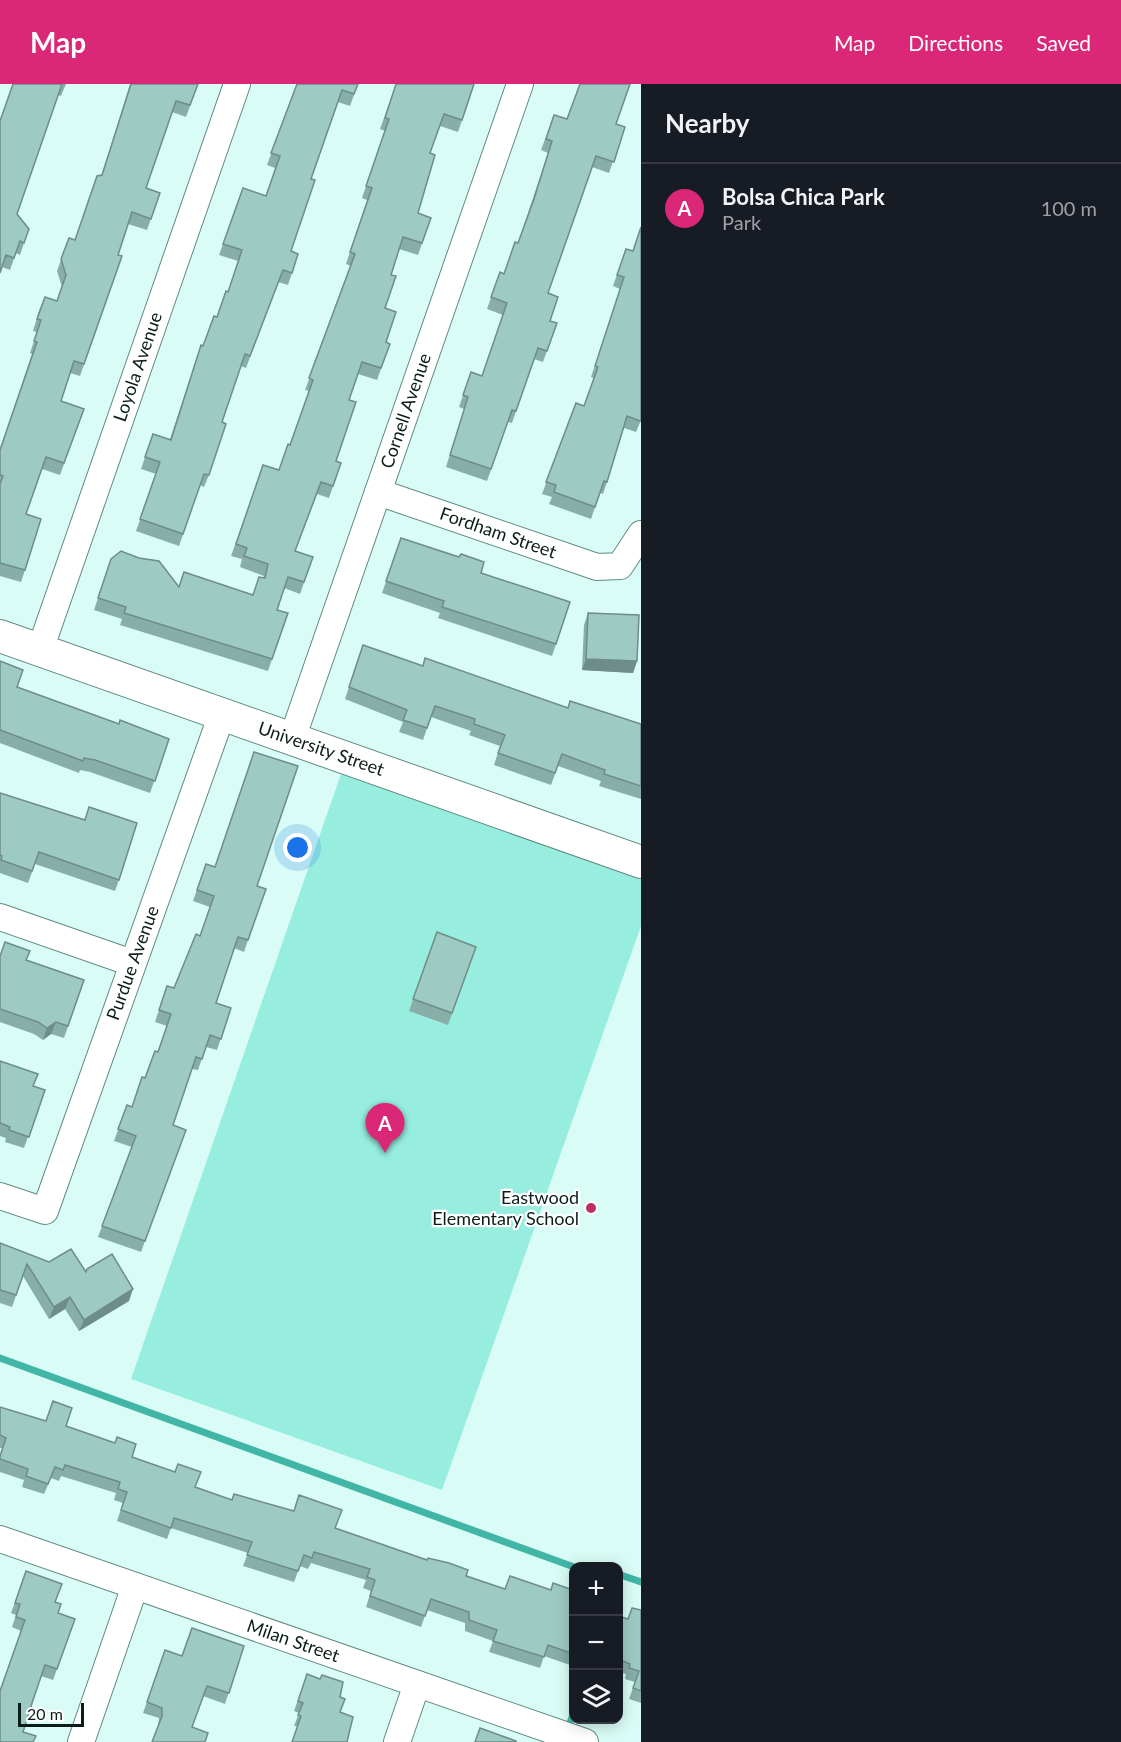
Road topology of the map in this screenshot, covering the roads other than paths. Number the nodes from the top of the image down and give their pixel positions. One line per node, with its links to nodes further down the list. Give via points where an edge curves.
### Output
1 (237, 84): 6 (street, Loyola Avenue)
2 (520, 84): 3 (street, Cornell Avenue)
3 (378, 492): 4 (street, Fordham Street, via 597,567 620,566); 8 (street, Cornell Avenue)
4 (641, 534)
5 (0, 636): 6 (street, University Street)
6 (40, 650): 7 (street, University Street)
7 (222, 714): 8 (street, University Street); 11 (street, Purdue Avenue)
8 (292, 739): 9 (street, University Street)
9 (641, 862)
10 (0, 916): 11 (street)
11 (132, 963): 12 (street, Purdue Avenue, via 45,1211)
12 (0, 1196)
13 (0, 1539): 14 (street, Milan Street)
14 (135, 1586): 15 (street, Milan Street); 16 (street)
15 (417, 1684): 17 (street); 18 (street, Milan Street)
16 (81, 1742)
17 (397, 1742)
18 (585, 1742)

